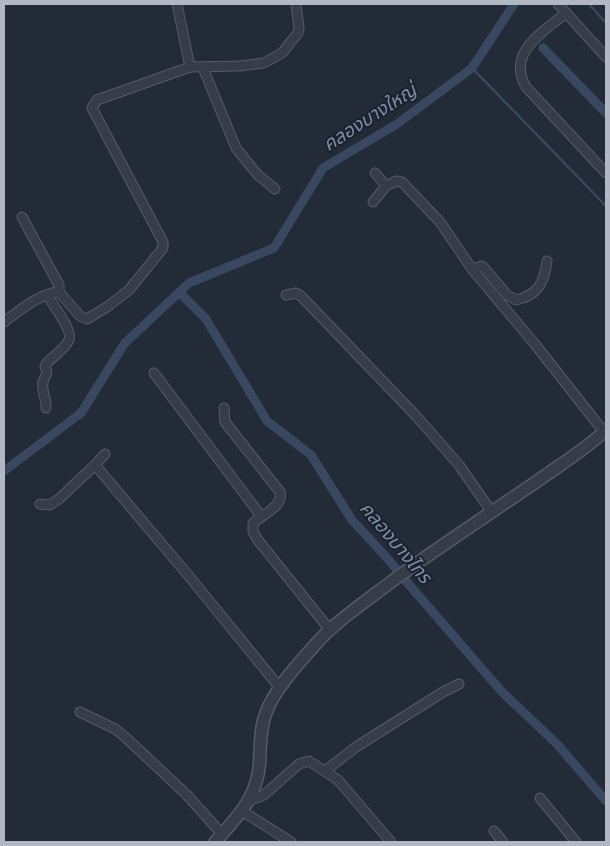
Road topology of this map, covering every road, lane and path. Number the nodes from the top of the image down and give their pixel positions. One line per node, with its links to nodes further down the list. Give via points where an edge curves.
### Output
1 (177, 4): 6 (street)
2 (296, 4): 7 (street, via 298,33 282,53 264,63)
3 (558, 4): 4 (street)
4 (566, 13): 5 (street); 9 (street, via 527,48 520,62 521,78)
5 (606, 57)
6 (190, 67): 7 (street); 16 (street, via 97,100 92,108 163,248 129,290 87,319 80,316)
7 (203, 68): 11 (street, via 236,148 258,175)
8 (375, 173): 10 (street)
9 (606, 173)
10 (386, 186): 12 (street); 15 (street, via 402,182 440,222)
11 (275, 189)
12 (373, 202)
13 (22, 217): 16 (street, via 59,285)
14 (547, 261): 15 (street, via 545,277 539,286 516,300 507,295 482,266)
15 (472, 268): 23 (street)
16 (59, 292): 17 (street)
17 (47, 295): 19 (street); 21 (street, via 65,324 70,339 46,362 48,372 43,384)
18 (286, 295): 27 (street, via 296,293 301,296 393,391 459,465)
19 (4, 322)
20 (154, 373): 28 (street)
21 (46, 408)
22 (224, 408): 28 (street, via 225,422 280,492 280,501)
23 (605, 431): 27 (street)
24 (105, 454): 25 (street)
25 (95, 466): 26 (street, via 50,505); 31 (street)
26 (40, 504)
27 (492, 512): 29 (street, via 411,567)
28 (261, 516): 29 (street, via 252,527 257,539)
29 (330, 630): 31 (street)
30 (459, 684): 33 (street, via 356,747)
31 (280, 688): 35 (street, via 265,714 258,770)
32 (80, 712): 38 (street, via 124,736 186,794)
33 (325, 771): 35 (street, via 309,760 304,761 264,795); 40 (street, via 338,780)
34 (540, 798): 42 (street)
35 (250, 800): 36 (street)
36 (242, 810): 38 (street); 39 (street)
37 (494, 831): 41 (street)
38 (218, 838)
39 (291, 842)
40 (391, 842)
41 (503, 842)
42 (576, 842)

